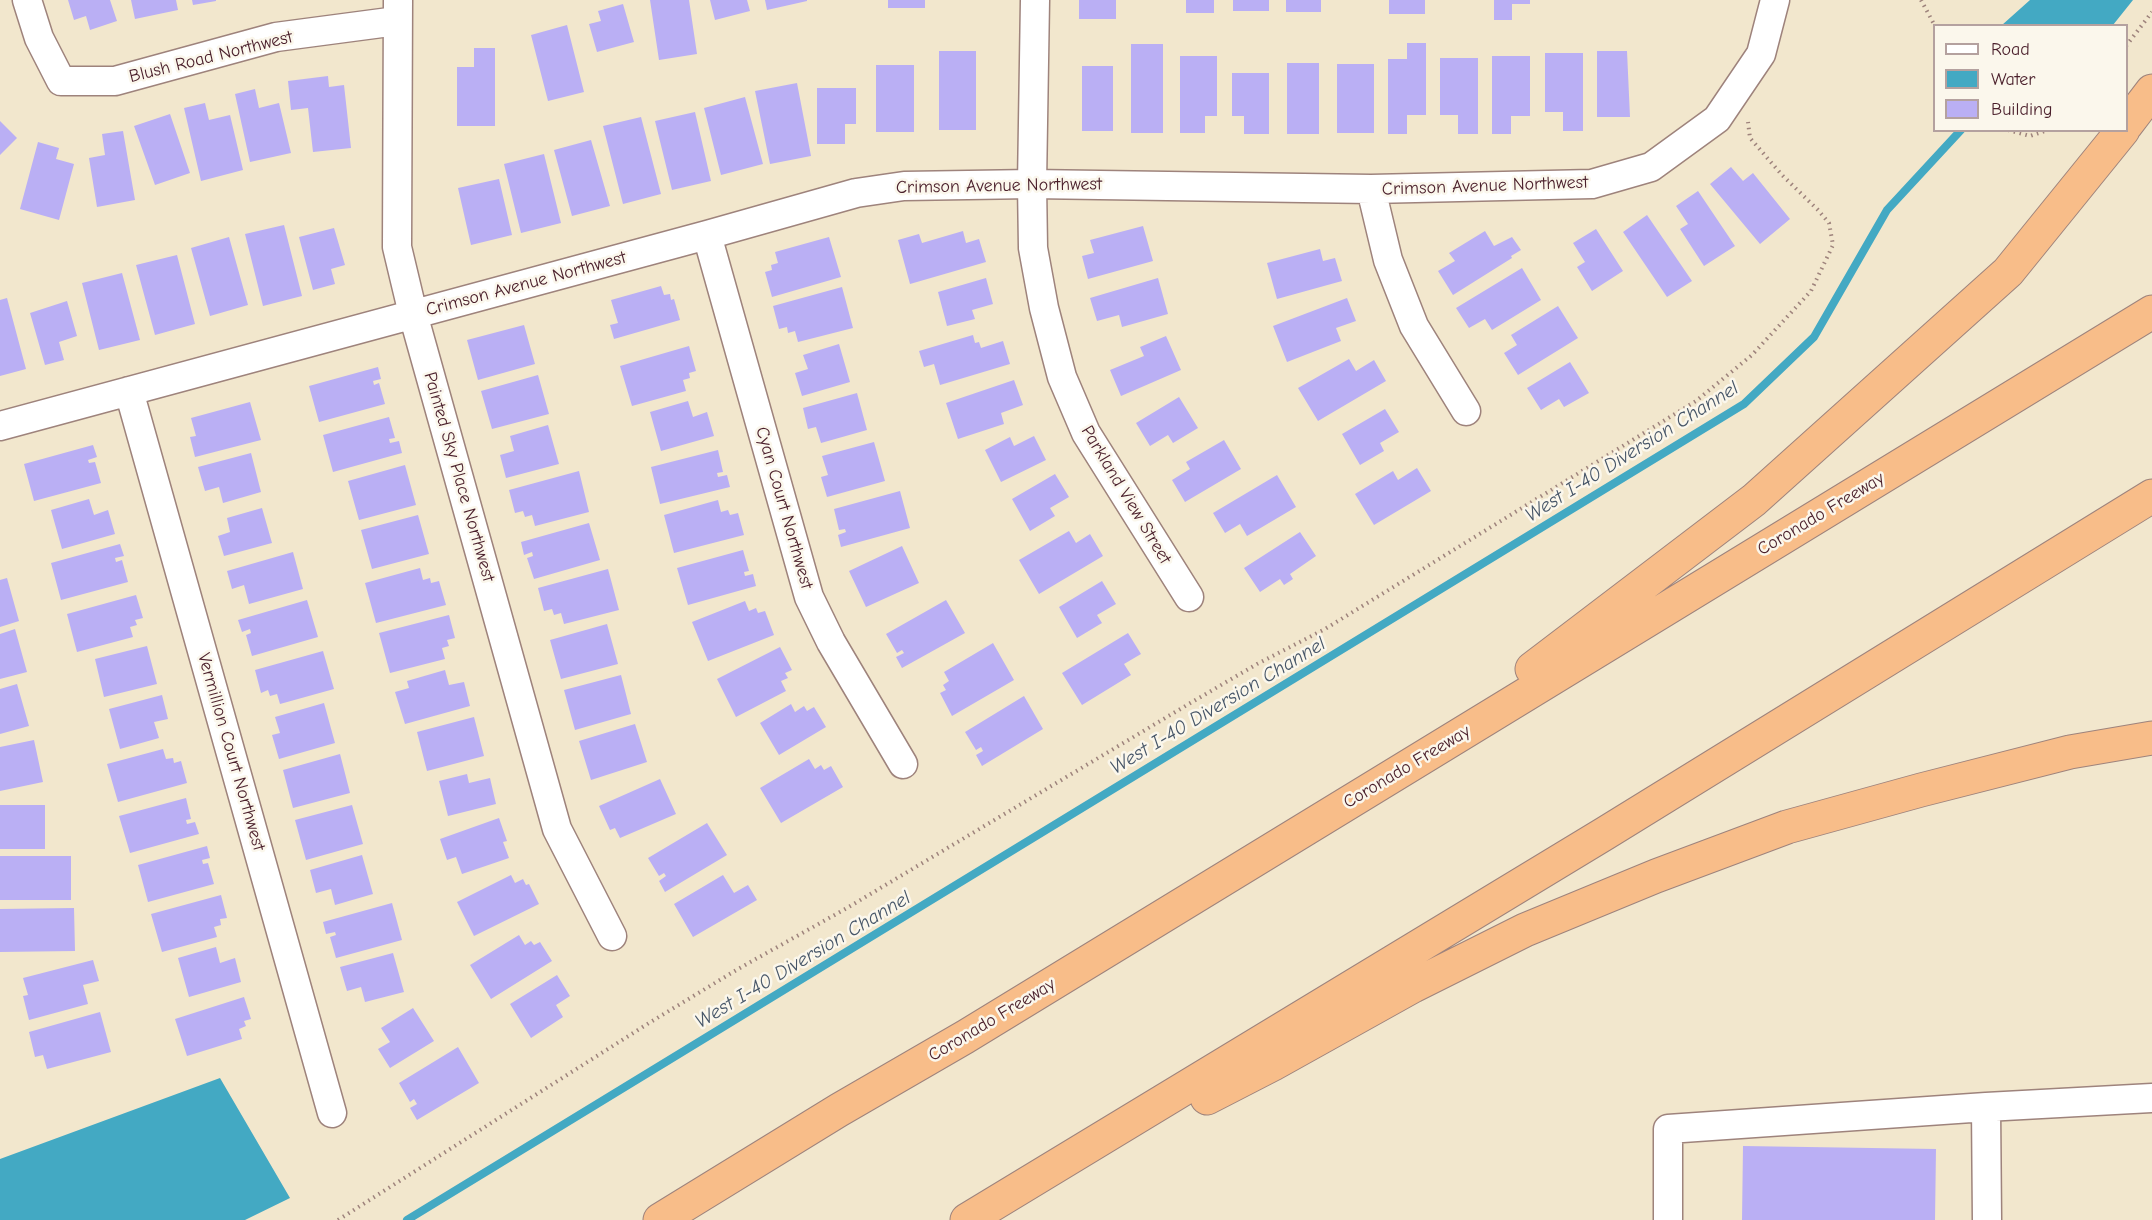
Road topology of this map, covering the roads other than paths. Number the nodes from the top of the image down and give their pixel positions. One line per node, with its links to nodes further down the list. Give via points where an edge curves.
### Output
1 (27, 0): 4 (street, Blush Road Northwest, via 39,38 61,81 115,81 276,37)
2 (1035, 0): 8 (street, Parkland View Street)
3 (1774, 0): 9 (street, Crimson Avenue Northwest, via 1761,54 1717,119 1651,167 1592,184)
4 (398, 11): 12 (street, Painted Sky Place Northwest, via 398,247)
5 (2152, 91): 6 (highway)
6 (2128, 124)
7 (2121, 132): 20 (highway, via 2008,272 1754,500)
8 (1032, 183): 9 (street, Crimson Avenue Northwest); 10 (street, Crimson Avenue Northwest, via 904,186 856,193); 17 (street, Parkland View Street, via 1033,248 1062,377 1086,433)
9 (1371, 189): 14 (street, via 1388,260 1414,326)
10 (707, 235): 12 (street, Crimson Avenue Northwest); 19 (street, Cyan Court Northwest, via 809,597)
11 (2152, 312): 20 (highway, Coronado Freeway)
12 (413, 314): 13 (street, Crimson Avenue Northwest); 21 (street, Painted Sky Place Northwest, via 557,829)
13 (129, 391): 15 (street, Crimson Avenue Northwest); 24 (street, Vermillion Court Northwest)
14 (1466, 411)
15 (0, 426)
16 (2152, 496): 26 (highway)
17 (1189, 597)
18 (2152, 738): 26 (highway, via 2070,752 1787,827 1656,876 1526,930 1413,986 1273,1064)
19 (903, 764)
20 (1349, 803): 25 (highway, Coronado Freeway)
21 (612, 936)
22 (2152, 1098): 23 (street)
23 (1986, 1107): 27 (street, via 1668,1129); 28 (street)
24 (332, 1113)
25 (660, 1220)
26 (967, 1220)
27 (1668, 1220)
28 (1987, 1220)

